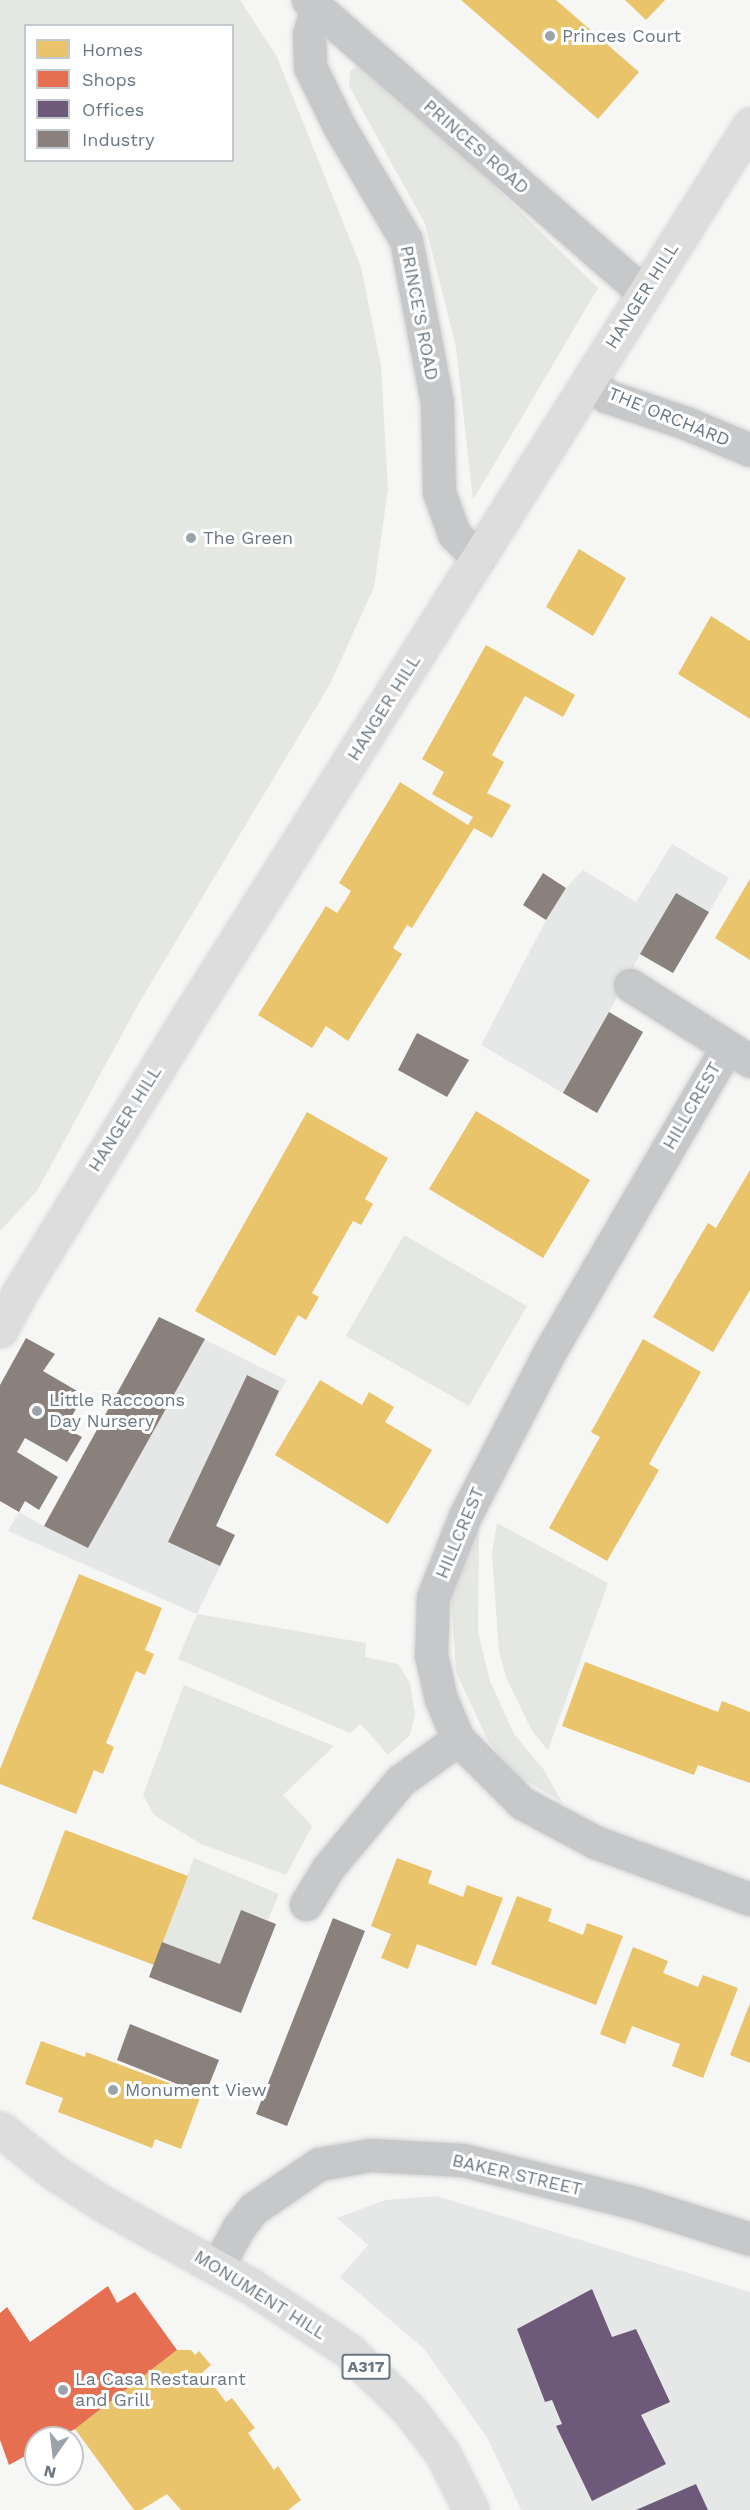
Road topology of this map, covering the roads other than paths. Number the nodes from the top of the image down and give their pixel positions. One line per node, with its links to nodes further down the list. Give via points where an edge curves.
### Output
1 (312, 4): 3 (street, PRINCES ROAD); 6 (street, PRINCE'S ROAD, via 310,67 339,126 406,240 437,402 439,492 454,534)
2 (750, 125): 3 (main road, HANGER HILL)
3 (644, 293): 4 (main road, HANGER HILL)
4 (590, 380): 5 (street, THE ORCHARD, via 606,396); 6 (main road, HANGER HILL)
5 (750, 450)
6 (478, 558): 9 (main road, HANGER HILL)
7 (630, 985): 8 (street, HILLCREST)
8 (739, 1054): 11 (street, HILLCREST, via 548,1355 465,1516 434,1597 431,1655 441,1699)
9 (10, 1296): 10 (main road, HANGER HILL)
10 (0, 1330)
11 (458, 1739): 12 (street, HILLCREST, via 522,1803 595,1842); 13 (street, via 400,1781 328,1868)
12 (750, 1899)
13 (306, 1904)
14 (0, 2129): 16 (main road, MONUMENT HILL / A317, via 55,2173 105,2205)
15 (750, 2239): 16 (street, BAKER STREET, via 636,2203 463,2160 370,2155 319,2164 253,2209)
16 (217, 2267): 17 (main road, MONUMENT HILL / A317, via 348,2349 394,2393 443,2454)
17 (471, 2510)

